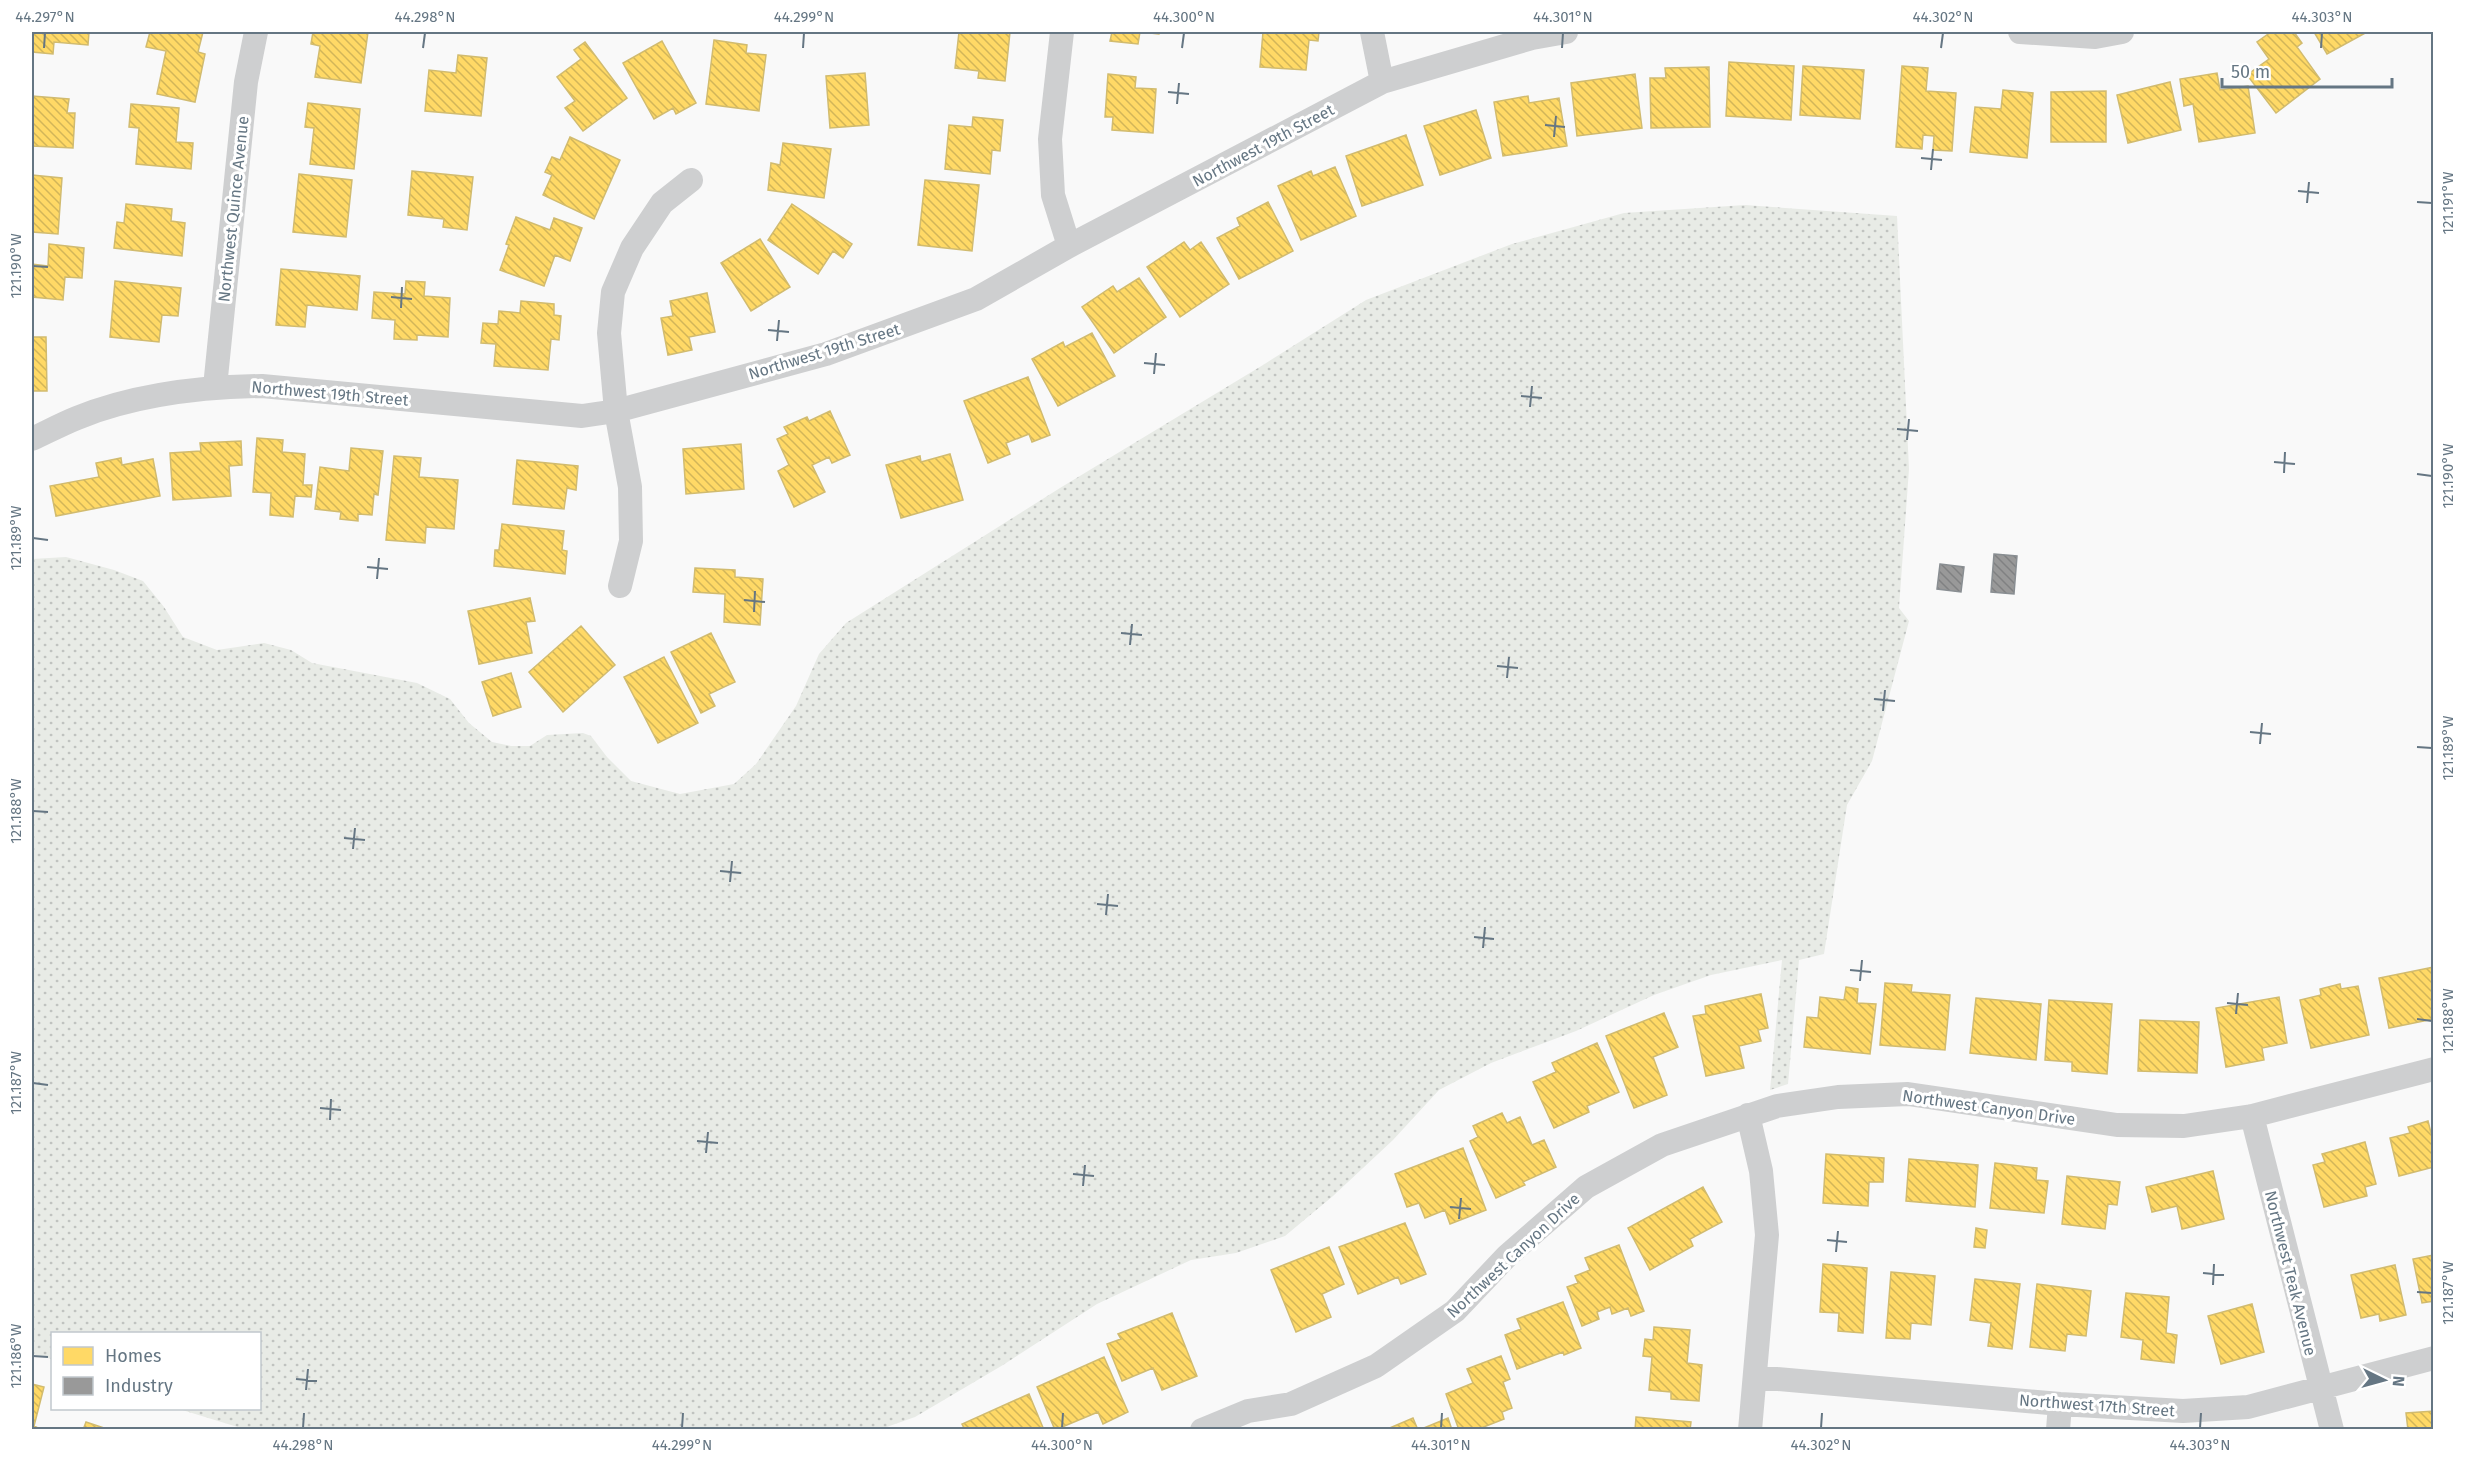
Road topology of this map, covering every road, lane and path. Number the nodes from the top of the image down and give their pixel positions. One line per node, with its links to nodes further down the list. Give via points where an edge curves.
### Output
1 (256, 32): 10 (street, Northwest Quince Avenue, via 246,82)
2 (1062, 32): 9 (street, via 1050,139 1053,195)
3 (1372, 32): 7 (street)
4 (1566, 32): 7 (street, Northwest 19th Street, via 1532,38)
5 (2020, 32): 6 (street, via 2095,37)
6 (2122, 32)
7 (1382, 82): 9 (street, Northwest 19th Street)
8 (691, 180): 11 (street, via 662,203 632,248 613,292 609,333)
9 (1069, 246): 11 (street, Northwest 19th Street, via 976,299 903,328 826,354)
10 (214, 387): 11 (street, Northwest 19th Street, via 262,386 582,416); 12 (street, Northwest 19th Street, via 147,398 79,417)
11 (615, 411): 13 (street, via 630,498 631,541)
12 (32, 439)
13 (620, 586)
14 (2433, 1069): 16 (street, Northwest Canyon Drive)
15 (1748, 1115): 16 (street, Northwest Canyon Drive, via 1777,1106 1838,1097 1908,1094 2117,1125 2184,1126); 18 (street, via 1761,1171 1767,1234); 21 (street, Northwest Canyon Drive, via 1662,1145 1586,1187 1507,1256 1455,1311 1376,1366 1291,1404 1248,1411)
16 (2252, 1116): 19 (street, Northwest Teak Avenue)
17 (2433, 1358): 19 (street, Northwest 17th Street)
18 (1755, 1377): 20 (street, Northwest 17th Street); 22 (street)
19 (2320, 1388): 20 (street, Northwest 17th Street, via 2248,1407 2183,1411); 24 (street, Northwest Teak Avenue)
20 (2060, 1404): 23 (street)
21 (1202, 1430)
22 (1750, 1430)
23 (2058, 1430)
24 (2331, 1430)

